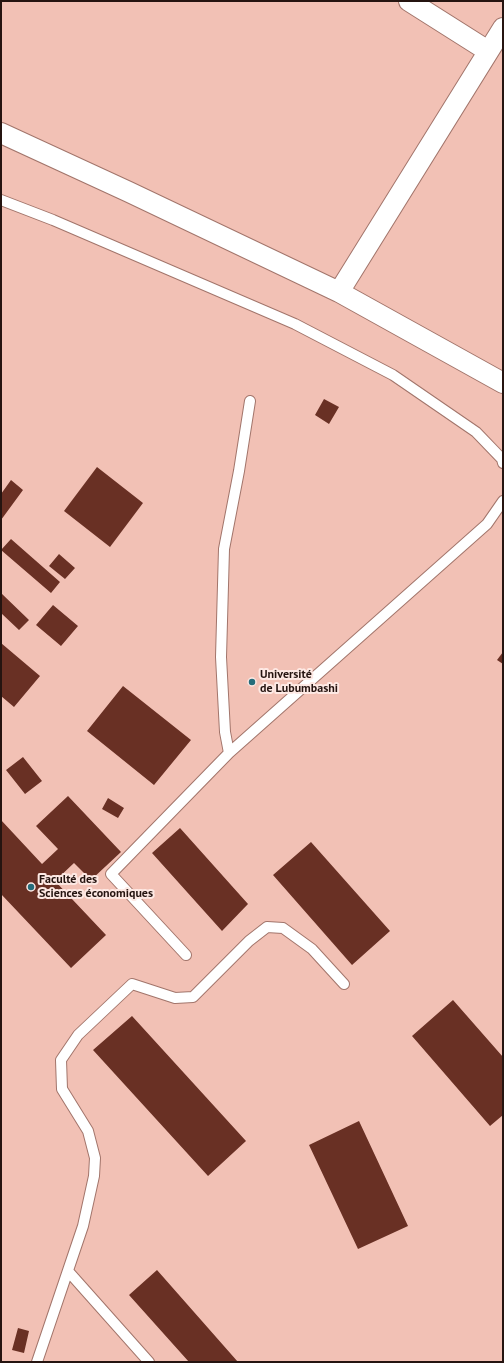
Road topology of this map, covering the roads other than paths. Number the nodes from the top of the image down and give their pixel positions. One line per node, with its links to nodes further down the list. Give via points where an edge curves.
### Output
1 (409, 1): 3 (street)
2 (503, 28): 3 (street)
3 (488, 51): 6 (street)
4 (1, 133): 6 (street)
5 (1, 200): 9 (lane, via 295,324 393,375 476,432 502,458)
6 (339, 292): 7 (street)
7 (503, 382)
8 (250, 402): 11 (lane, via 224,549 221,657 225,732)
9 (503, 464)
10 (503, 501): 11 (lane, via 486,524)
11 (229, 753): 12 (lane, via 112,874)
12 (186, 955)
13 (344, 984): 14 (lane, via 312,950 284,928 267,927 249,941 193,997 175,998 132,984 78,1035 61,1060 62,1089 88,1131 95,1158 94,1176 83,1226)
14 (68, 1271): 15 (lane); 16 (lane)
15 (37, 1362)
16 (149, 1362)

